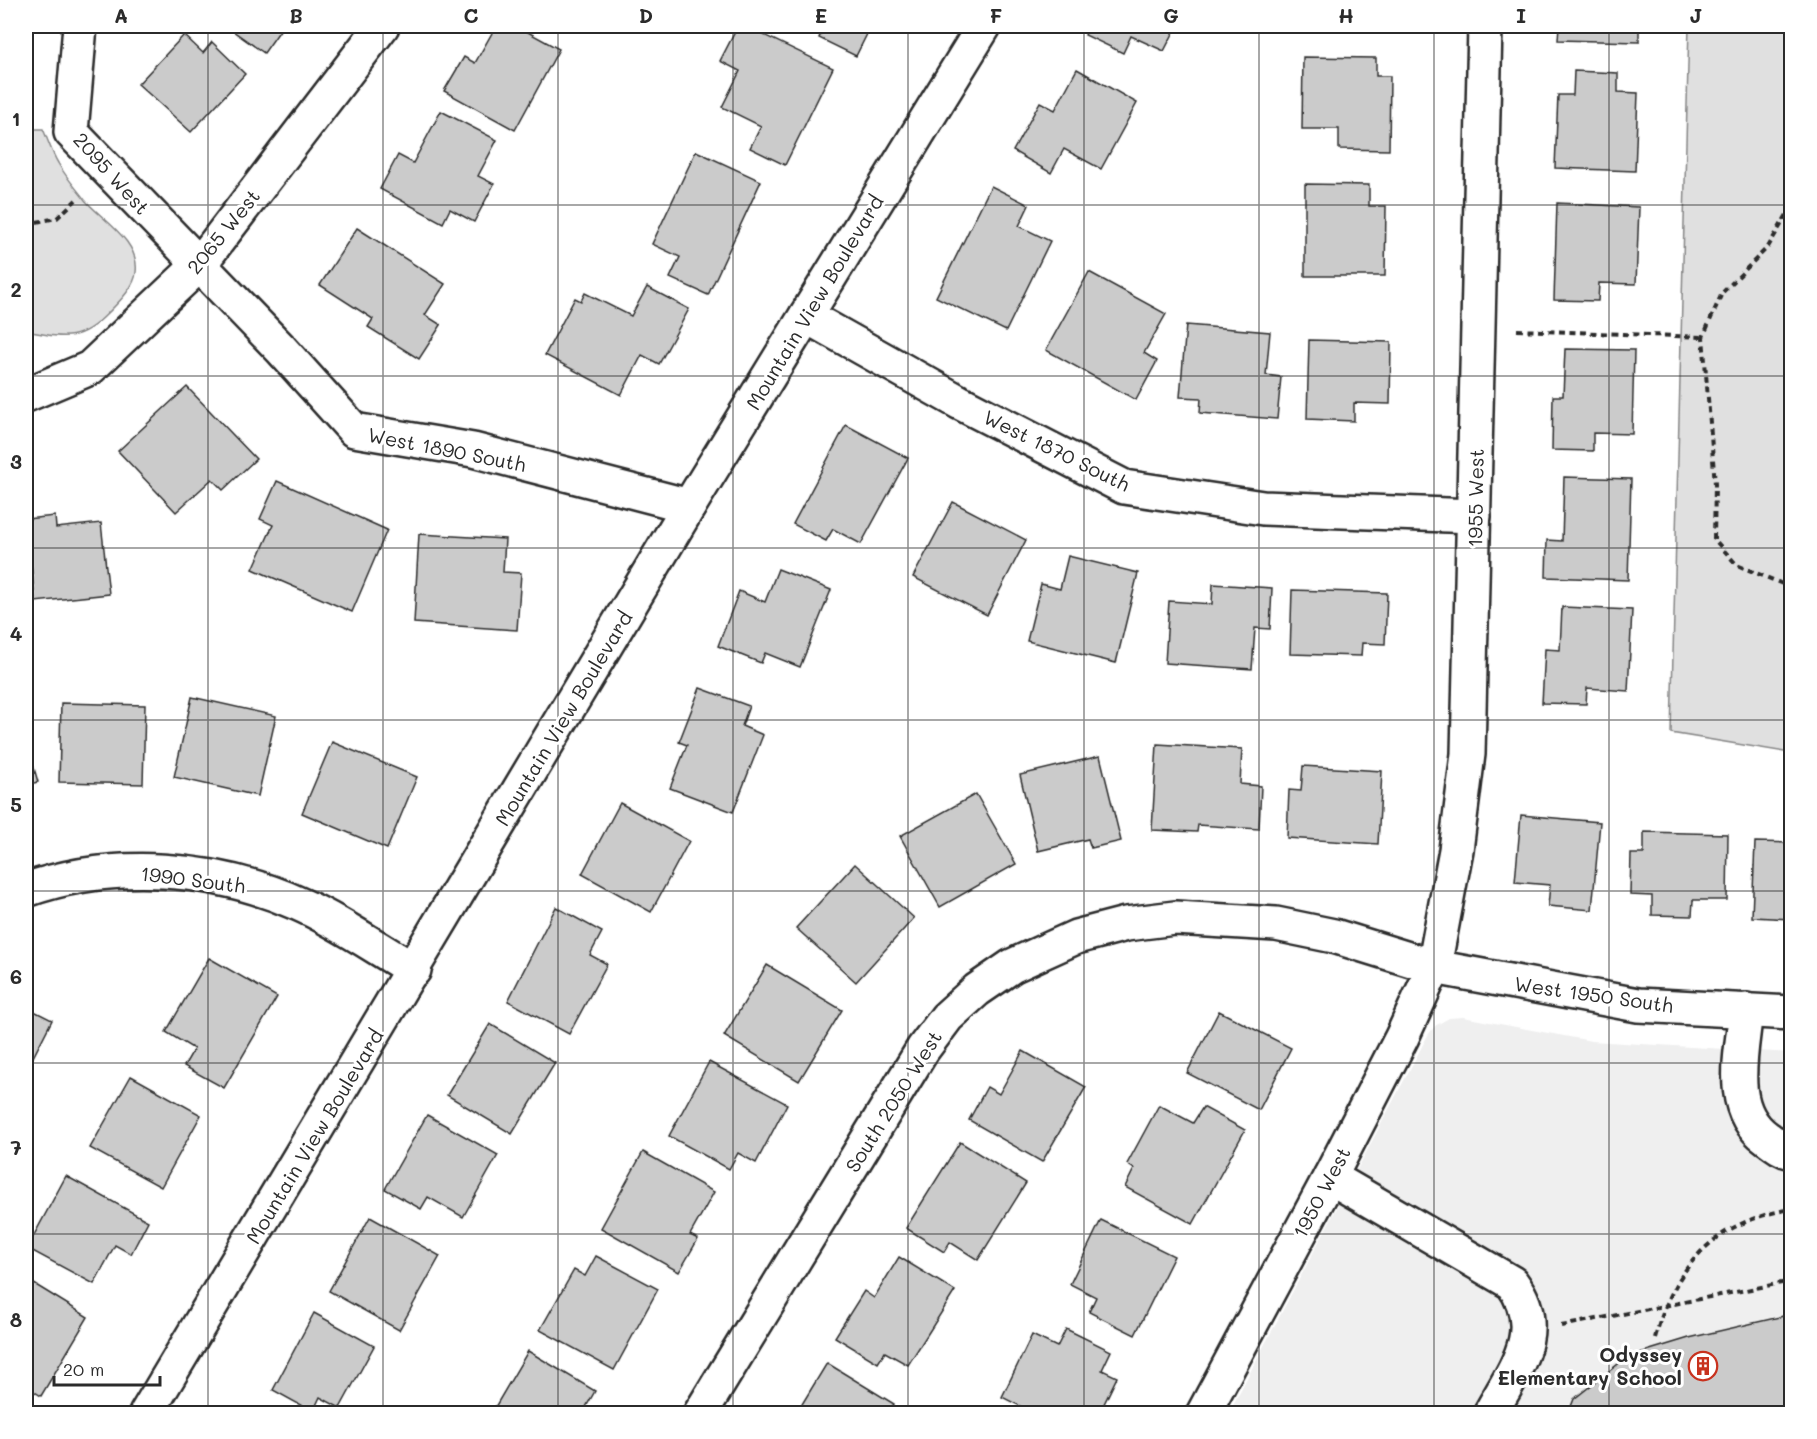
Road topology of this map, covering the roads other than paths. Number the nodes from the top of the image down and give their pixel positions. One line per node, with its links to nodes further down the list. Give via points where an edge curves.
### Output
1 (80, 26): 5 (street, 2095 West, via 71,132)
2 (382, 26): 5 (street, 2065 West)
3 (984, 26): 6 (street, Mountain View Boulevard)
4 (1485, 26): 9 (street, 1955 West)
5 (199, 265): 7 (street, 2065 West, via 90,368); 8 (street, West 1890 South, via 354,430 473,450)
6 (806, 316): 8 (street, Mountain View Boulevard); 9 (street, West 1870 South, via 959,402 1124,487 1263,508)
7 (26, 394)
8 (689, 506): 12 (street, Mountain View Boulevard)
9 (1474, 516): 11 (street, 1955 West, via 1468,754 1456,850)
10 (26, 890): 12 (street, 1990 South, via 80,876 127,871 219,878 258,887 301,904)
11 (1434, 967): 13 (street, West 1950 South, via 1638,1005); 16 (street, 1950 West); 18 (street, South 2050 West, via 1334,936 1276,924 1175,918 1126,924 1076,937 1012,966 947,1017 923,1049)
12 (414, 970): 17 (street, Mountain View Boulevard)
13 (1746, 1010): 14 (street, West 1950 South); 15 (street, via 1739,1083 1742,1106 1756,1130)
14 (1791, 1013)
15 (1791, 1152)
16 (1330, 1177): 19 (street, 1950 West); 20 (street, via 1512,1283 1525,1300 1528,1328 1523,1351)
17 (146, 1413)
18 (700, 1413)
19 (1203, 1413)
20 (1490, 1413)

